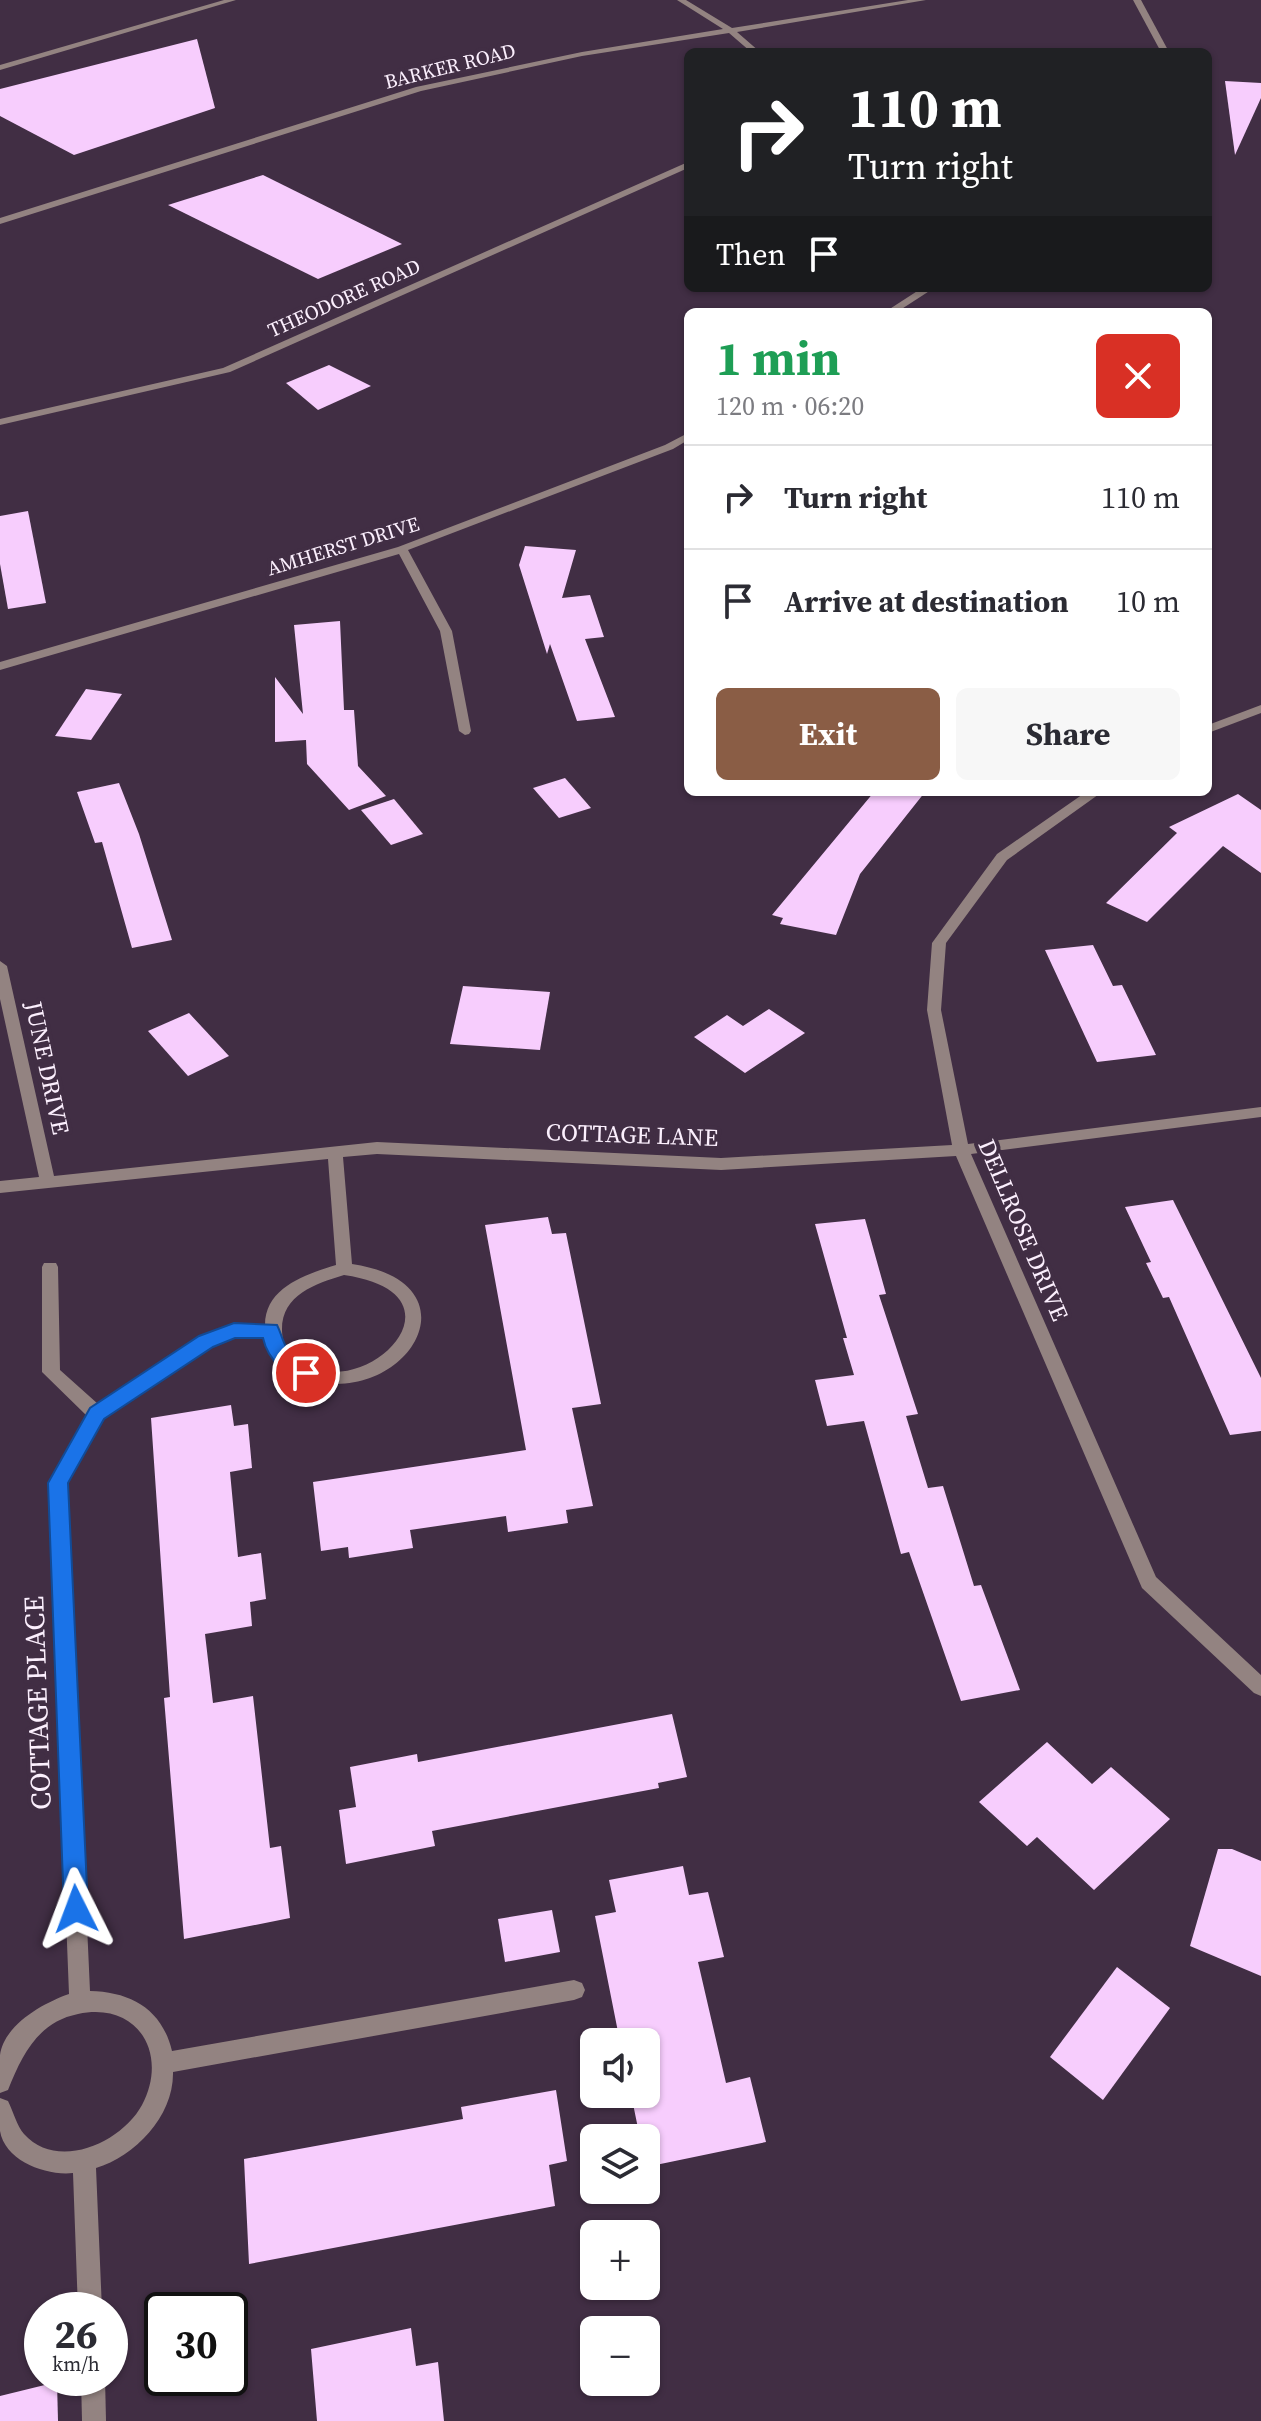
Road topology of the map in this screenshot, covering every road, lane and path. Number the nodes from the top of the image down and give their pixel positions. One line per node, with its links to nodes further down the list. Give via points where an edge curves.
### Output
1 (232, 0): 8 (street)
2 (681, 0): 5 (street)
3 (922, 0): 5 (street, BARKER ROAD)
4 (1137, 0): 7 (street)
5 (730, 30): 6 (street); 10 (street, BARKER ROAD, via 582,54 419,89)
6 (751, 48)
7 (1163, 48)
8 (0, 68)
9 (684, 167): 13 (street, THEODORE ROAD, via 226,370)
10 (0, 221)
11 (922, 292): 12 (street)
12 (896, 308)
13 (0, 422)
14 (684, 438): 15 (street, AMHERST DRIVE)
15 (402, 549): 16 (street, AMHERST DRIVE); 19 (street, via 446,631)
16 (0, 666)
17 (1261, 709): 18 (street)
18 (1212, 727)
19 (465, 731)
20 (1089, 796): 23 (street, DELLROSE DRIVE, via 1002,857 939,943 934,1010)
21 (0, 966): 25 (street, JUNE DRIVE)
22 (1261, 1112): 23 (street, COTTAGE LANE)
23 (961, 1150): 24 (street, COTTAGE LANE, via 721,1164 377,1148); 31 (street, DELLROSE DRIVE, via 1149,1582)
24 (335, 1152): 25 (street, COTTAGE LANE); 28 (street)
25 (47, 1180): 26 (street, COTTAGE LANE)
26 (0, 1187)
27 (50, 1267): 30 (street, via 51,1372)
28 (344, 1269): 29 (street, via 300,1282 273,1313); 29 (street, via 386,1278 411,1305 413,1323 394,1357 352,1377 317,1376 288,1363 275,1348)
29 (271, 1331): 30 (street, COTTAGE PLACE, via 234,1331 206,1341)
30 (97, 1414): 33 (street, COTTAGE PLACE, via 58,1483)
31 (1261, 1687)
32 (574, 1990): 34 (street)
33 (80, 2000): 34 (street, via 111,2000 138,2012 157,2034); 35 (street, via 49,2012 22,2034 4,2063)
34 (164, 2063): 37 (street, via 159,2096 143,2126 116,2149)
35 (0, 2082)
36 (0, 2109): 37 (street, via 4,2126 23,2150 51,2162)
37 (84, 2163): 38 (street)
38 (89, 2292)
39 (93, 2396): 40 (street)
40 (94, 2421)

